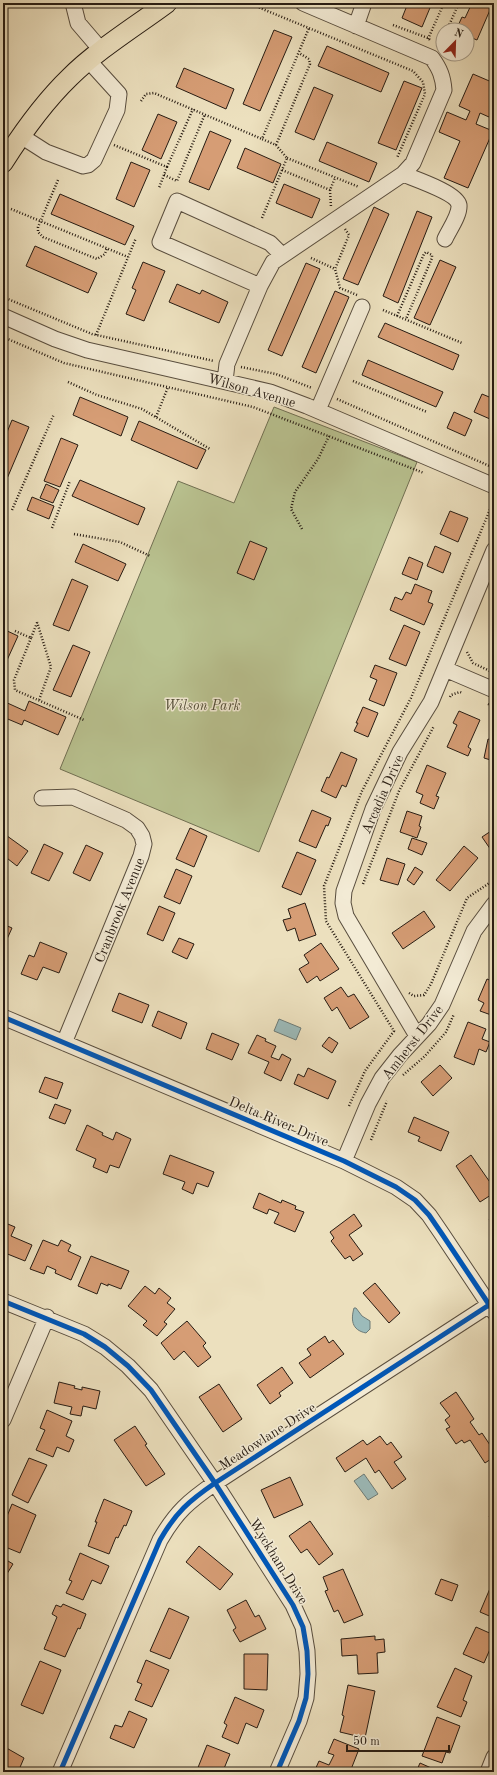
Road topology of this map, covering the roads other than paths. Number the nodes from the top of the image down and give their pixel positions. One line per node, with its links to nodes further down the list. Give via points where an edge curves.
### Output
1 (73, 3): 6 (street, via 78,23)
2 (167, 3): 6 (main road)
3 (303, 3): 5 (street)
4 (364, 3): 5 (street)
5 (356, 26): 9 (street, via 432,58 444,79 444,90 413,163)
6 (95, 56): 7 (main road, via 70,76); 7 (street, via 119,94 120,101 94,160 83,166 46,152)
7 (20, 136): 8 (main road)
8 (3, 163)
9 (399, 169): 10 (street, via 453,195 459,203); 11 (street)
10 (445, 239)
11 (282, 255): 12 (street, via 273,262); 12 (street, via 270,243 177,201 160,242)
12 (260, 286): 15 (street, via 227,364)
13 (360, 301): 16 (street)
14 (3, 316): 15 (street, Wilson Avenue, via 87,350)
15 (225, 381): 16 (street, Wilson Avenue, via 270,392)
16 (318, 410): 17 (street, Wilson Avenue)
17 (494, 486)
18 (494, 550): 19 (street, Arcadia Drive)
19 (445, 669): 20 (street); 24 (street, Arcadia Drive, via 431,702 400,752 373,810 344,891 343,903 346,916)
20 (494, 690)
21 (42, 798): 25 (street, Cranbrook Avenue, via 73,797 126,820 137,828 144,844)
22 (494, 904): 24 (street, Amherst Drive, via 474,931 442,1005)
23 (3, 1017): 25 (street, Delta River Drive)
24 (417, 1036): 26 (street, Amherst Drive, via 382,1078)
25 (64, 1042): 26 (street, Delta River Drive)
26 (344, 1161): 28 (street, Delta River Drive, via 396,1187 415,1200 438,1228)
27 (3, 1300): 29 (street, Wyckham Drive)
28 (492, 1309): 31 (street, Meadowlane Drive)
29 (47, 1317): 30 (street); 31 (street, Wyckham Drive, via 106,1347 128,1366 151,1390)
30 (3, 1420)
31 (215, 1483): 33 (street, Meadowlane Drive, via 183,1508 171,1521 160,1540); 34 (street, Wyckham Drive, via 294,1605 302,1627 307,1651 306,1698)
32 (494, 1757): 35 (street)
33 (60, 1772)
34 (278, 1772)
35 (488, 1772)

